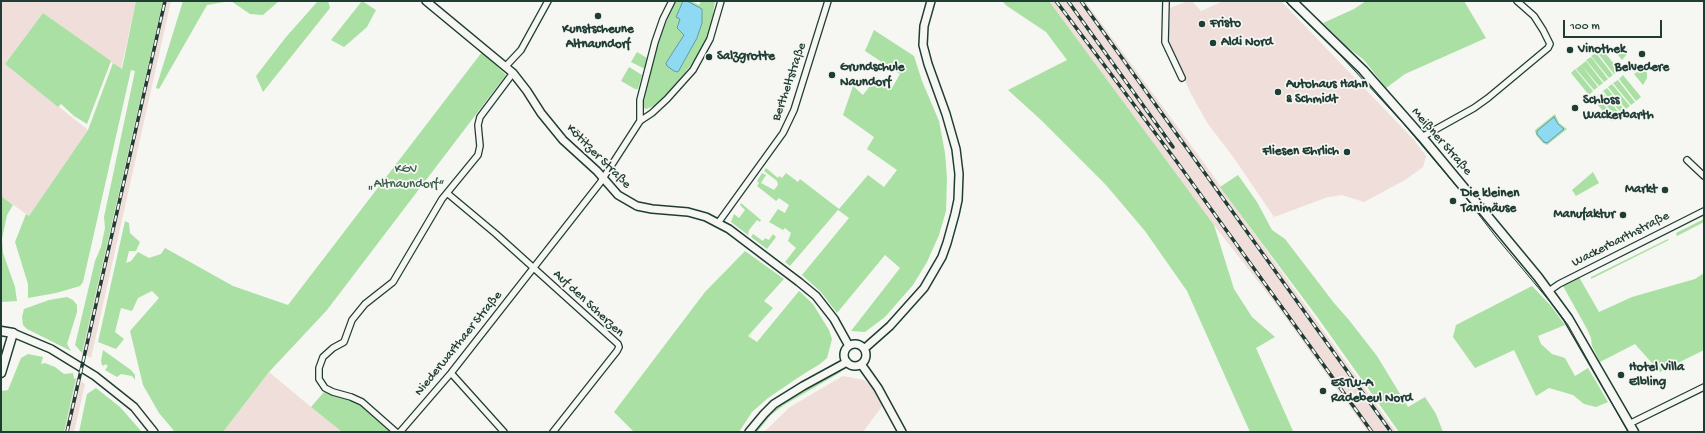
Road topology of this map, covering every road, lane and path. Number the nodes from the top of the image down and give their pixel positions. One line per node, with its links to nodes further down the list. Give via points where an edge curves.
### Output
1 (426, 1): 10 (street, Kötitzer Straße)
2 (548, 1): 10 (street, via 521,50)
3 (672, 1): 13 (street, via 655,42 640,100)
4 (721, 1): 13 (street, via 710,39 693,70 667,99)
5 (828, 1): 20 (street, Bertheltstraße, via 794,110 783,133)
6 (931, 1): 26 (street, via 924,26 923,45 956,149 959,174 958,200 942,257 924,288 890,326)
7 (1166, 1): 12 (street, via 1165,42)
8 (1292, 1): 14 (main road, Meißner Straße, via 1356,62)
9 (1517, 1): 14 (street, via 1534,16 1550,44 1548,48 1474,108)
10 (506, 66): 11 (street, Kötitzer Straße)
11 (513, 73): 17 (street, Kötitzer Straße, via 552,128); 18 (street, via 480,117 478,155)
12 (1182, 78)
13 (640, 121): 17 (street, Niederwarthaer Straße)
14 (1422, 137): 22 (main road, Meißner Straße)
15 (1687, 160): 16 (street)
16 (1704, 176)
17 (603, 179): 20 (street, Kötitzer Straße, via 618,195 638,206 688,212); 21 (street, Niederwarthaer Straße)
18 (447, 193): 21 (street); 34 (street, via 393,282 365,304 352,320 344,342 323,357 319,368 319,379 325,388 362,402)
19 (1704, 211): 22 (street, Wackerbarthstraße, via 1559,284)
20 (718, 223): 25 (street, Kötitzer Straße, via 808,289 834,319)
21 (534, 268): 30 (street, Niederwarthaer Straße); 37 (street, Auf den Scherzen, via 619,347)
22 (1550, 291): 32 (main road, Meißner Straße, via 1572,324)
23 (1, 330): 24 (main road)
24 (14, 334): 29 (main road); 33 (street, via 51,349 95,376 134,407)
25 (849, 346): 26 (street, via 858,345); 27 (street, via 844,354)
26 (864, 349): 28 (street, via 866,356)
27 (847, 362): 28 (street, via 856,366); 38 (street, via 774,404)
28 (862, 364): 39 (street)
29 (1, 373)
30 (451, 373): 35 (street, Niederwarthaer Straße); 36 (street)
31 (1704, 387): 32 (street)
32 (1629, 424): 40 (main road, Meißner Straße)
33 (154, 432)
34 (396, 432)
35 (400, 432)
36 (504, 432)
37 (553, 432)
38 (749, 432)
39 (902, 432)
40 (1634, 432)

